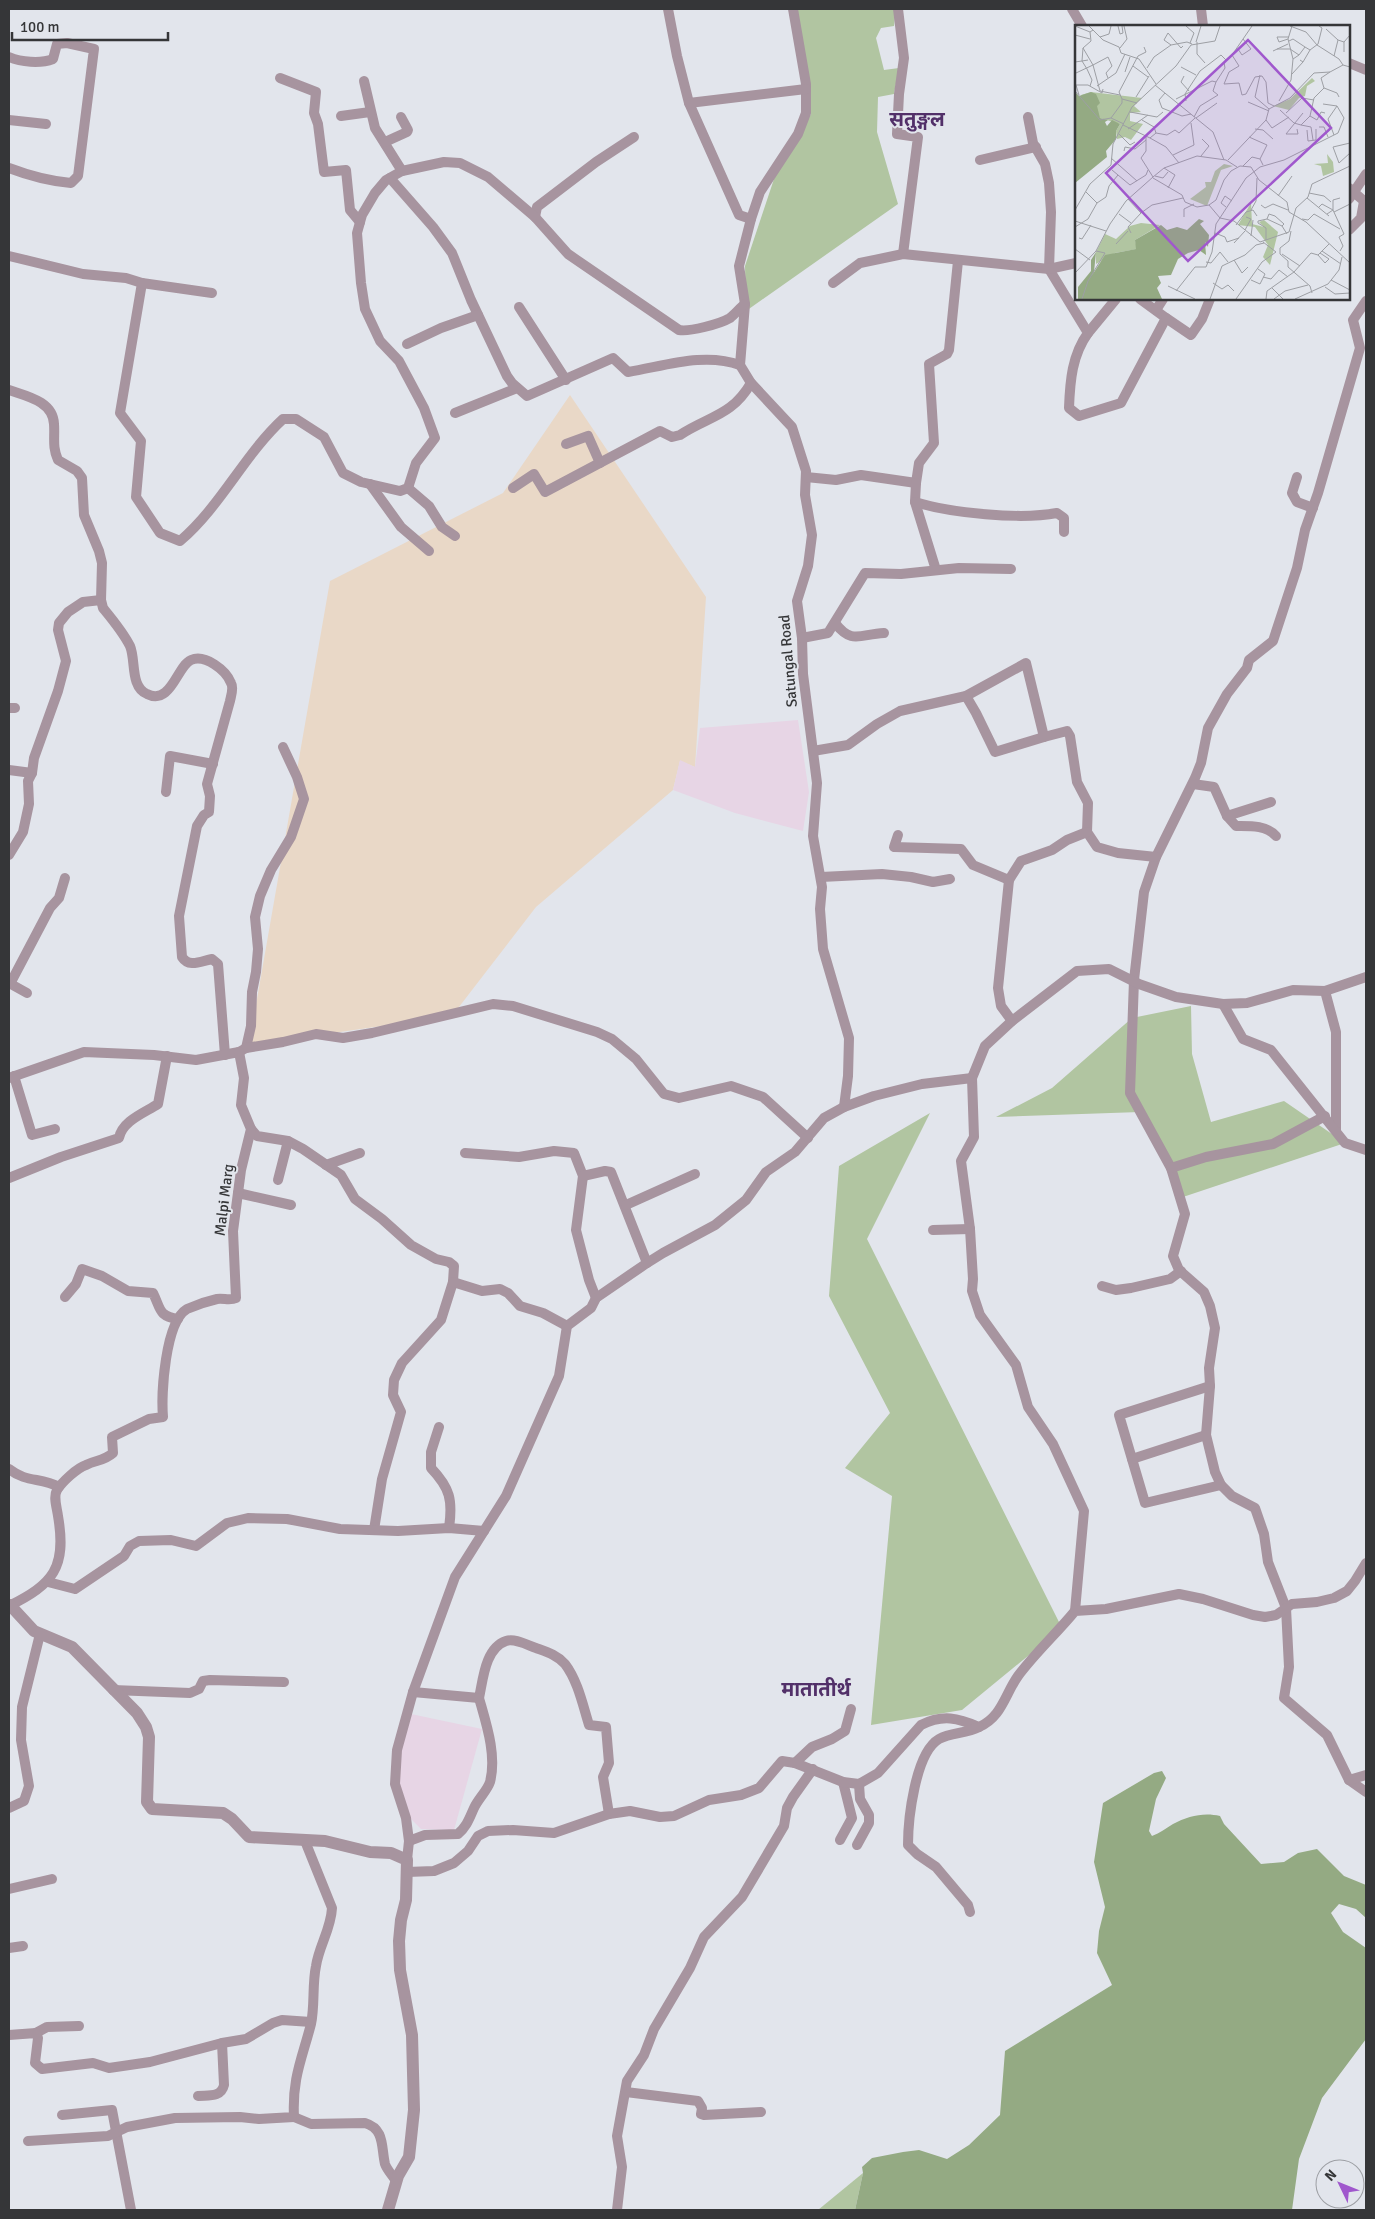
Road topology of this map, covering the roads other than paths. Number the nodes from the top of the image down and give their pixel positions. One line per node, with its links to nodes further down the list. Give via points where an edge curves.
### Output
1 (668, 9): 14 (street)
2 (793, 9): 13 (street)
3 (898, 9): 34 (street, via 904,58 898,94 897,134 918,137)
4 (1072, 9): 6 (street)
5 (1201, 9): 7 (street)
6 (1081, 25)
7 (1203, 25)
8 (9, 57): 25 (street, via 20,61 48,61 53,59 57,44 67,43 94,49 78,176 70,183 54,182)
9 (1350, 63): 10 (street)
10 (1366, 70)
11 (280, 78): 32 (street, via 316,92 314,113 324,172 346,170 350,210)
12 (364, 82): 15 (street)
13 (806, 89): 14 (street); 31 (street, via 806,113 798,134 760,192)
14 (689, 104): 31 (street, via 739,215)
15 (370, 112): 16 (street); 22 (street)
16 (341, 116)
17 (401, 116): 22 (street, via 407,132)
18 (1028, 117): 23 (street)
19 (9, 120): 20 (street)
20 (46, 124)
21 (634, 137): 30 (street, via 536,207)
22 (384, 142): 26 (street)
23 (1036, 147): 24 (street); 38 (street, via 1045,164 1049,183)
24 (980, 160)
25 (9, 168)
26 (402, 172): 28 (street); 30 (street, via 444,162 460,163 488,177)
27 (1366, 174): 29 (street)
28 (390, 178): 32 (street, via 376,193); 50 (street, via 452,253)
29 (1351, 193): 33 (street, via 1364,201 1364,207 1361,218)
30 (535, 217): 47 (street, via 568,254 679,330 688,332 719,322)
31 (750, 219): 47 (street, via 739,266)
32 (360, 222): 66 (street, via 357,232 364,309 380,341 399,361 436,438 416,463)
33 (1350, 229)
34 (903, 254): 36 (street); 40 (street, via 860,263)
35 (9, 256): 39 (street, via 83,274 126,278)
36 (958, 261): 38 (street); 64 (street, via 949,350 929,364 934,443 919,463)
37 (1075, 263): 38 (street)
38 (1049, 269): 52 (street)
39 (142, 283): 41 (street); 65 (street, via 120,413 141,441 136,497 160,533 180,541 199,525 264,437 284,419 296,419 324,437 343,473)
40 (833, 283)
41 (212, 293)
42 (1115, 300): 52 (street)
43 (1141, 300): 49 (street)
44 (1161, 300): 49 (street)
45 (1210, 300): 51 (street, via 1192,335)
46 (1366, 301): 69 (street, via 1354,320 1360,348)
47 (745, 304): 54 (street)
48 (518, 307): 55 (street)
49 (1156, 310): 51 (street)
50 (478, 315): 53 (street); 57 (street, via 507,376)
51 (1166, 318): 52 (street, via 1120,403 1079,416 1069,408 1071,376 1080,344)
52 (1088, 333)
53 (407, 344)
54 (740, 365): 55 (street, via 702,358 628,372 613,358); 56 (street, Satungal Road)
55 (566, 380): 57 (street, via 527,396)
56 (751, 383): 61 (street, via 742,398 728,411 680,435 672,437 660,431); 63 (street, Satungal Road, via 792,427)
57 (517, 388): 59 (street)
58 (9, 390): 75 (street, via 47,408 53,420 58,460 77,471 82,478 84,516 102,563)
59 (455, 413)
60 (566, 444): 61 (street, via 588,436)
61 (600, 463): 67 (street, via 545,492 534,474)
62 (1297, 477): 69 (street, via 1292,493 1297,502)
63 (806, 478): 64 (street, via 836,480 861,475); 78 (street, Satungal Road, via 804,495 812,535 808,566 797,602)
64 (916, 483): 68 (street)
65 (370, 484): 66 (street, via 400,491); 72 (street, via 401,527)
66 (408, 488): 71 (street, via 429,506 442,527)
67 (513, 488)
68 (915, 502): 70 (street, via 937,509 976,513 1044,516 1057,513 1064,518); 74 (street)
69 (1313, 508): 86 (street, via 1273,641 1249,660 1247,668 1227,694 1208,728)
70 (1064, 532)
71 (455, 536)
72 (430, 551)
73 (1011, 569): 74 (street)
74 (936, 570): 76 (street, via 902,574 865,573)
75 (101, 600): 83 (street, via 130,647 137,685 145,694 155,696 173,686 184,667 194,658 215,664 231,682 233,689); 85 (street, via 83,602 59,623 66,661)
76 (835, 623): 77 (street, via 842,633 850,637); 78 (street, via 828,633)
77 (884, 633)
78 (802, 638): 82 (street, Satungal Road)
79 (966, 696): 80 (street, via 995,752); 80 (street, via 1026,663); 82 (street, via 900,711 848,745)
80 (1044, 737): 90 (street, via 1067,731 1070,736 1077,782 1088,802)
81 (283, 747): 106 (street, via 304,799 291,837 260,896 255,917 258,949 252,992 252,1026)
82 (812, 751): 95 (street, Satungal Road, via 817,783 814,836)
83 (213, 764): 87 (street, via 170,756); 107 (street, via 208,784 209,812 197,826 179,916 182,957 186,962 191,964 212,958 218,964)
84 (9, 770): 85 (street)
85 (32, 773): 93 (street, via 28,781 29,804 23,832)
86 (1193, 784): 89 (street, via 1214,788); 94 (street)
87 (166, 792)
88 (1271, 802): 89 (street)
89 (1227, 816): 92 (street, via 1236,826 1259,827)
90 (1087, 832): 94 (street, via 1097,847); 98 (street, via 1021,861)
91 (898, 835): 98 (street, via 894,847 962,849 973,865)
92 (1276, 836)
93 (9, 855)
94 (1156, 858): 100 (street, via 1143,894)
95 (821, 877): 97 (street, via 882,874 933,882); 111 (street, Satungal Road, via 823,949 849,1038)
96 (65, 878): 101 (street, via 59,898 50,908)
97 (950, 878)
98 (1008, 880): 105 (street, via 998,988 1001,1006)
99 (1366, 977): 102 (street)
100 (1134, 980): 104 (street, via 1176,997); 105 (street, via 1109,969 1077,971); 122 (street, via 1130,1093)
101 (9, 983): 103 (street)
102 (1325, 991): 104 (street, via 1293,990 1247,1003); 115 (street, via 1336,1032)
103 (27, 993)
104 (1223, 1004): 112 (street, via 1243,1039 1271,1050)
105 (1012, 1021): 110 (street, via 985,1046)
106 (243, 1050): 107 (street); 113 (street, via 241,1105); 116 (street, via 316,1034 345,1038 372,1034 494,1004 513,1006 612,1039 636,1059 664,1094 679,1098 731,1086 757,1093)
107 (225, 1054): 108 (street, via 196,1060)
108 (167, 1056): 109 (street, via 84,1052); 125 (street, via 158,1104 128,1123 120,1130 119,1138)
109 (11, 1077): 114 (street, via 32,1136)
110 (972, 1078): 111 (street, via 922,1084); 130 (street, via 974,1137 961,1161)
111 (844, 1107): 116 (street, via 824,1118)
112 (1326, 1116): 115 (street); 122 (street, via 1273,1144 1206,1157)
113 (251, 1128): 117 (street, via 257,1136); 127 (street, Malpi Marg)
114 (55, 1129)
115 (1336, 1130): 118 (street, via 1345,1143)
116 (808, 1138): 132 (street, via 766,1172 746,1200 715,1225)
117 (288, 1141): 121 (street); 126 (street)
118 (1366, 1150)
119 (360, 1153): 121 (street)
120 (465, 1153): 124 (street, via 519,1157 554,1151 574,1153)
121 (326, 1165): 134 (street, via 340,1175 355,1199 411,1245 454,1266)
122 (1170, 1168): 133 (street, via 1185,1214 1173,1256)
123 (695, 1174): 129 (street)
124 (583, 1176): 129 (street, via 611,1172); 137 (street, via 576,1230)
125 (9, 1178)
126 (278, 1180)
127 (238, 1193): 128 (street); 138 (street, Malpi Marg, via 233,1231 236,1298 218,1299 189,1309)
128 (291, 1205)
129 (626, 1205): 132 (street)
130 (970, 1229): 131 (street); 154 (street, via 972,1291 980,1316 1016,1365 1028,1407 1053,1444 1084,1511)
131 (933, 1230)
132 (647, 1263): 137 (street)
133 (1181, 1271): 135 (street, via 1170,1279 1131,1288 1116,1290); 140 (street, via 1204,1292 1210,1306 1214,1328)
134 (452, 1282): 139 (street, via 482,1291 508,1293 520,1306 543,1313); 148 (street, via 440,1320 402,1363 394,1380 393,1395 401,1412 382,1478)
135 (1102, 1286)
136 (65, 1297): 138 (street, via 76,1284 82,1269 128,1291 153,1293 159,1310 167,1317)
137 (596, 1298): 139 (street, via 591,1308)
138 (178, 1319): 146 (street, via 166,1356 162,1417 112,1437 113,1453 105,1460 84,1465)
139 (567, 1326): 149 (street, via 560,1376 506,1496)
140 (1210, 1386): 142 (street); 143 (street, via 1119,1414)
141 (439, 1426): 147 (street, via 431,1452 431,1468 443,1480 448,1491)
142 (1206, 1435): 143 (street); 145 (street)
143 (1132, 1459): 145 (street, via 1145,1503)
144 (9, 1469): 146 (street, via 22,1478)
145 (1221, 1485): 153 (street, via 1232,1496 1254,1508 1264,1534 1268,1562)
146 (59, 1487): 151 (street, via 55,1496 60,1525 59,1558)
147 (449, 1528): 148 (street); 149 (street)
148 (374, 1530): 151 (street, via 340,1530 287,1519 248,1518 227,1523 196,1546 171,1540 139,1541 130,1546 124,1556 76,1589)
149 (484, 1531): 158 (street, via 454,1577)
150 (1366, 1563): 153 (street, via 1356,1581 1334,1598 1292,1604)
151 (48, 1582): 152 (street)
152 (9, 1605): 155 (street)
153 (1286, 1608): 154 (street, via 1265,1617 1179,1594 1106,1609); 165 (street, via 1289,1667 1284,1698 1327,1735)
154 (1076, 1611): 161 (street, via 1017,1677 1002,1707 989,1723)
155 (40, 1634): 157 (street, via 72,1647); 169 (street, via 22,1707 21,1740 28,1786 24,1801)
156 (284, 1682): 157 (street, via 210,1680 203,1681 199,1690 190,1693)
157 (114, 1690): 172 (street, via 146,1727 149,1737 147,1802 152,1809 223,1813 249,1837)
158 (413, 1692): 159 (street); 173 (street, via 397,1750 395,1784 406,1818)
159 (479, 1698): 170 (street, via 490,1656 507,1641 517,1641 557,1656 575,1683 589,1725 606,1727 609,1763 602,1777); 173 (street, via 489,1735 490,1783 474,1808 468,1825 458,1834 425,1835)
160 (852, 1709): 162 (street, via 845,1730 832,1740 812,1747)
161 (979, 1727): 167 (street, via 961,1719 930,1721 921,1726 878,1773); 178 (street, via 968,1733 945,1736 930,1748 914,1793 908,1828 908,1845 936,1867 968,1905)
162 (795, 1763): 163 (street); 170 (street, via 782,1760 765,1782 752,1791 709,1800 674,1816 660,1817 630,1811)
163 (813, 1769): 166 (street); 186 (street, via 793,1797 784,1826 742,1897 704,1937 690,1968 654,2029 644,2055 627,2080)
164 (1366, 1775): 165 (street)
165 (1349, 1780): 168 (street)
166 (843, 1782): 167 (street); 171 (street, via 852,1818)
167 (859, 1784): 174 (street, via 860,1799 870,1815)
168 (1366, 1792)
169 (9, 1808)
170 (609, 1814): 175 (street, via 554,1833 488,1831 478,1836 454,1863 434,1871)
171 (840, 1840)
172 (305, 1841): 175 (street, via 325,1841 370,1852 391,1853); 181 (street, via 332,1908 332,1918 316,1965)
173 (409, 1841): 175 (street)
174 (857, 1845)
175 (407, 1866): 193 (street, via 406,1900 399,1941 400,1970 412,2035 414,2110 409,2157)
176 (52, 1879): 177 (street)
177 (9, 1889)
178 (970, 1912)
179 (23, 1946): 180 (street)
180 (9, 1948)
181 (311, 2022): 185 (street, via 282,2020 246,2039); 190 (street, via 292,2092)
182 (79, 2026): 183 (street, via 47,2028)
183 (36, 2033): 184 (street); 185 (street, via 35,2063 42,2069 93,2063 109,2068)
184 (9, 2034)
185 (222, 2043): 187 (street, via 222,2091)
186 (626, 2092): 188 (street, via 698,2102 704,2115); 196 (street, via 617,2136 622,2168)
187 (198, 2096)
188 (761, 2112)
189 (62, 2115): 191 (street, via 112,2110)
190 (294, 2117): 191 (street, via 175,2118 127,2127); 193 (street, via 311,2124 372,2125 379,2132 386,2165)
191 (116, 2133): 192 (street); 194 (street)
192 (28, 2141)
193 (397, 2179): 195 (street)
194 (131, 2210)
195 (388, 2210)
196 (616, 2210)

